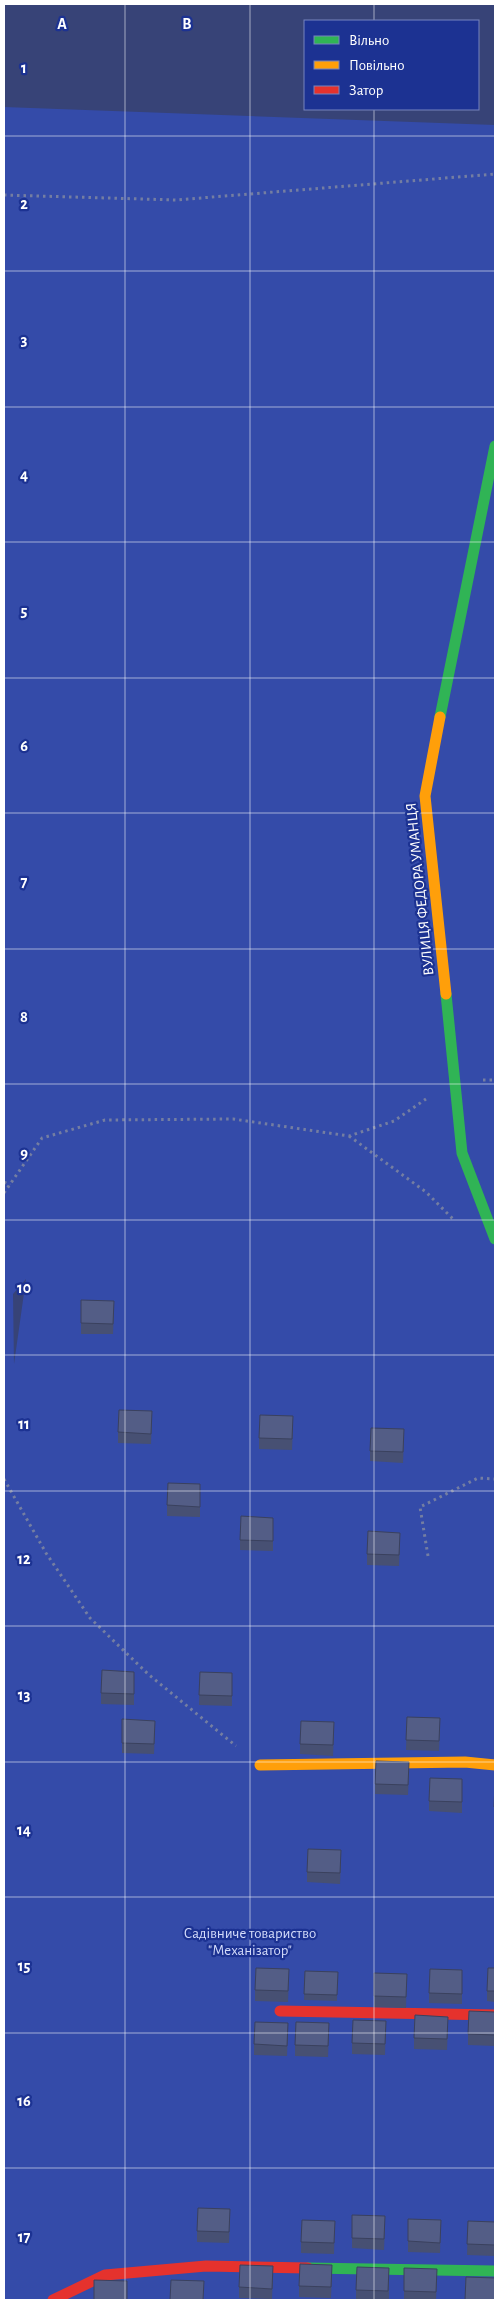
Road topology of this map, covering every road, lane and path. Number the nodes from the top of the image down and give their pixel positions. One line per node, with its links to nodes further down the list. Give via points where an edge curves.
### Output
1 (495, 174): 2 (path, via 176,200)
2 (4, 194)
3 (495, 446): 4 (street, ВУЛИЦЯ ФЕДОРА УМАНЦЯ, via 425,796)
4 (455, 1080): 5 (path); 6 (path, via 394,1121); 11 (street, ВУЛИЦЯ ФЕДОРА УМАНЦЯ, via 462,1153)
5 (495, 1080)
6 (349, 1136): 8 (path, via 233,1119 105,1120 42,1138); 10 (path, via 426,1192)
7 (4, 1184): 8 (path)
8 (10, 1185): 9 (path)
9 (4, 1193)
10 (461, 1227)
11 (495, 1239)
12 (4, 1479): 15 (path, via 46,1552 90,1618 148,1674)
13 (495, 1479): 14 (path, via 478,1478 420,1507)
14 (428, 1556)
15 (260, 1765): 16 (street, via 465,1762)
16 (495, 1765)
17 (280, 2011): 18 (street)
18 (495, 2015)
19 (495, 2271): 20 (street, via 206,2266 105,2275)
20 (53, 2300)

